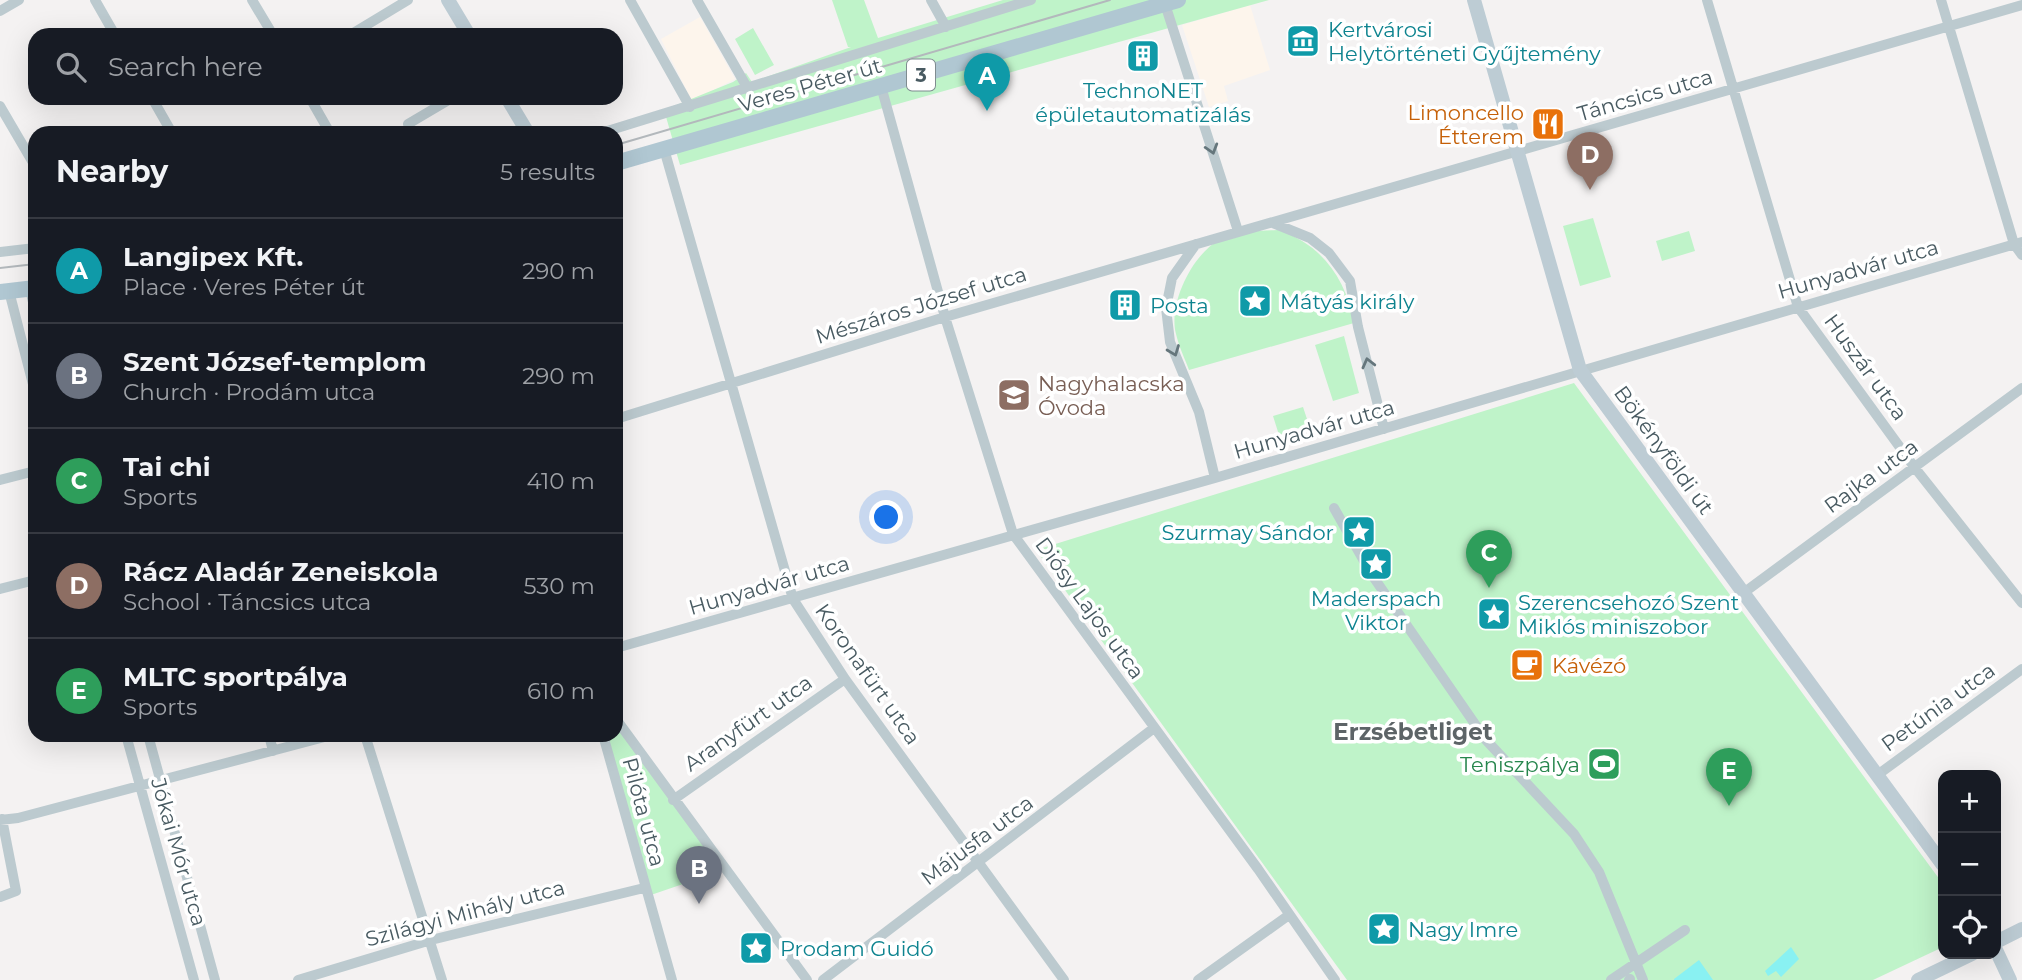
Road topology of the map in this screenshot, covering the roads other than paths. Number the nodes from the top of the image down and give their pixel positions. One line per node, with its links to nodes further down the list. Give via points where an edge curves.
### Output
1 (19, 0): 15 (street)
2 (95, 0): 18 (street)
3 (252, 0): 19 (street)
4 (408, 0): 20 (street)
5 (448, 0): 21 (street)
6 (629, 0): 30 (street)
7 (697, 0): 23 (street)
8 (931, 0): 16 (street)
9 (1031, 0): 16 (street, Veres Péter út)
10 (1474, 0): 37 (street, Bökényföldi út)
11 (1707, 0): 24 (street, Huszár utca)
12 (1941, 0): 17 (street)
13 (1172, 2): 22 (main road, Veres Péter út / 3); 41 (street, one-way to 41)
14 (2022, 5): 17 (street, Táncsics utca)
15 (0, 11)
16 (946, 27): 23 (street, Veres Péter út)
17 (1949, 27): 24 (street, Táncsics utca); 43 (street)
18 (111, 28)
19 (269, 28)
20 (362, 28)
21 (465, 28)
22 (881, 86): 36 (main road, Veres Péter út / 3); 50 (street, Diósy Lajos utca)
23 (748, 89): 30 (street, Veres Péter út)
24 (1735, 89): 37 (street, Táncsics utca); 49 (street, Huszár utca)
25 (156, 105): 32 (street)
26 (314, 105): 33 (street)
27 (440, 105): 31 (street)
28 (511, 105): 34 (street)
29 (0, 106): 38 (street)
30 (690, 107): 35 (street, Veres Péter út)
31 (408, 124)
32 (168, 126)
33 (326, 126)
34 (524, 126)
35 (623, 127)
36 (664, 149): 39 (main road, Veres Péter út / 3); 53 (street, Koronafürt utca)
37 (1519, 151): 40 (street, Táncsics utca); 52 (street, Bökényföldi út)
38 (28, 154)
39 (623, 161)
40 (1272, 223): 41 (street, Táncsics utca); 56 (street, one-way to 40, via 1350,281 1329,253 1310,238)
41 (1238, 231): 42 (street, Mészáros József utca)
42 (1196, 243): 50 (street, Mészáros József utca); 59 (street, one-way to 59, via 1172,278 1166,308 1170,342 1199,412)
43 (2018, 243): 46 (street); 49 (street, Hunyadvár utca)
44 (28, 249): 45 (street)
45 (0, 252)
46 (2022, 256)
47 (28, 289): 48 (main road)
48 (4, 292): 51 (street)
49 (1798, 307): 52 (street, Hunyadvár utca); 57 (street, Huszár utca)
50 (945, 317): 53 (street, Mészáros József utca); 62 (street, Diósy Lajos utca)
51 (28, 369)
52 (1580, 370): 56 (street, Hunyadvár utca); 65 (street, Bökényföldi út)
53 (733, 384): 55 (street, Mészáros József utca); 66 (street, Koronafürt utca)
54 (2022, 388): 57 (street, Rajka utca)
55 (623, 417)
56 (1384, 429): 59 (street, Hunyadvár utca)
57 (1915, 468): 65 (street, Rajka utca); 67 (street, Huszár utca)
58 (28, 473): 60 (street)
59 (1215, 478): 62 (street, Hunyadvár utca)
60 (0, 480)
61 (1334, 508): 96 (street, via 1372,575 1486,740 1574,834 1599,872)
62 (1013, 534): 66 (street, Hunyadvár utca); 71 (street, Diósy Lajos utca)
63 (28, 582): 64 (street)
64 (0, 589)
65 (1742, 594): 80 (street, Bökényföldi út)
66 (793, 599): 68 (street, Hunyadvár utca); 70 (street, Koronafürt utca)
67 (2022, 603)
68 (623, 646)
69 (2022, 669): 80 (street, Petúnia utca)
70 (845, 679): 83 (street, Aranyfürt utca); 86 (street, Koronafürt utca)
71 (1154, 728): 86 (street, Májusfa utca); 89 (street, Diósy Lajos utca)
72 (623, 729): 83 (street)
73 (128, 742): 82 (street, Jókai Mór utca)
74 (150, 742): 81 (street, Jókai Mór utca)
75 (271, 742): 79 (street)
76 (306, 742): 79 (street)
77 (367, 742): 92 (street)
78 (605, 742): 87 (street, Pilóta utca)
79 (273, 751): 81 (street)
80 (1876, 776): 85 (street, Bökényföldi út)
81 (161, 783): 82 (street); 99 (street, Jókai Mór utca)
82 (140, 787): 84 (street); 98 (street, Jókai Mór utca)
83 (673, 800): 103 (street)
84 (1, 819): 88 (street, via 16,891)
85 (1938, 858)
86 (979, 863): 104 (street, Májusfa utca); 105 (street, Koronafürt utca)
87 (644, 888): 92 (street, Szilágyi Mihály utca); 102 (street, Pilóta utca)
88 (0, 897)
89 (1289, 915): 106 (street); 107 (street, Diósy Lajos utca)
90 (2022, 929): 93 (street)
91 (1685, 930): 96 (street)
92 (431, 940): 100 (street, Szilágyi Mihály utca); 101 (street)
93 (2001, 940)
94 (1962, 959): 109 (street)
95 (2000, 959): 110 (street)
96 (1636, 962): 97 (street); 108 (street)
97 (1624, 978)
98 (194, 980)
99 (215, 980)
100 (298, 980)
101 (442, 980)
102 (672, 980)
103 (807, 980)
104 (822, 980)
105 (1065, 980)
106 (1198, 980)
107 (1335, 980)
108 (1643, 980)
109 (1918, 980)
110 (2010, 980)

